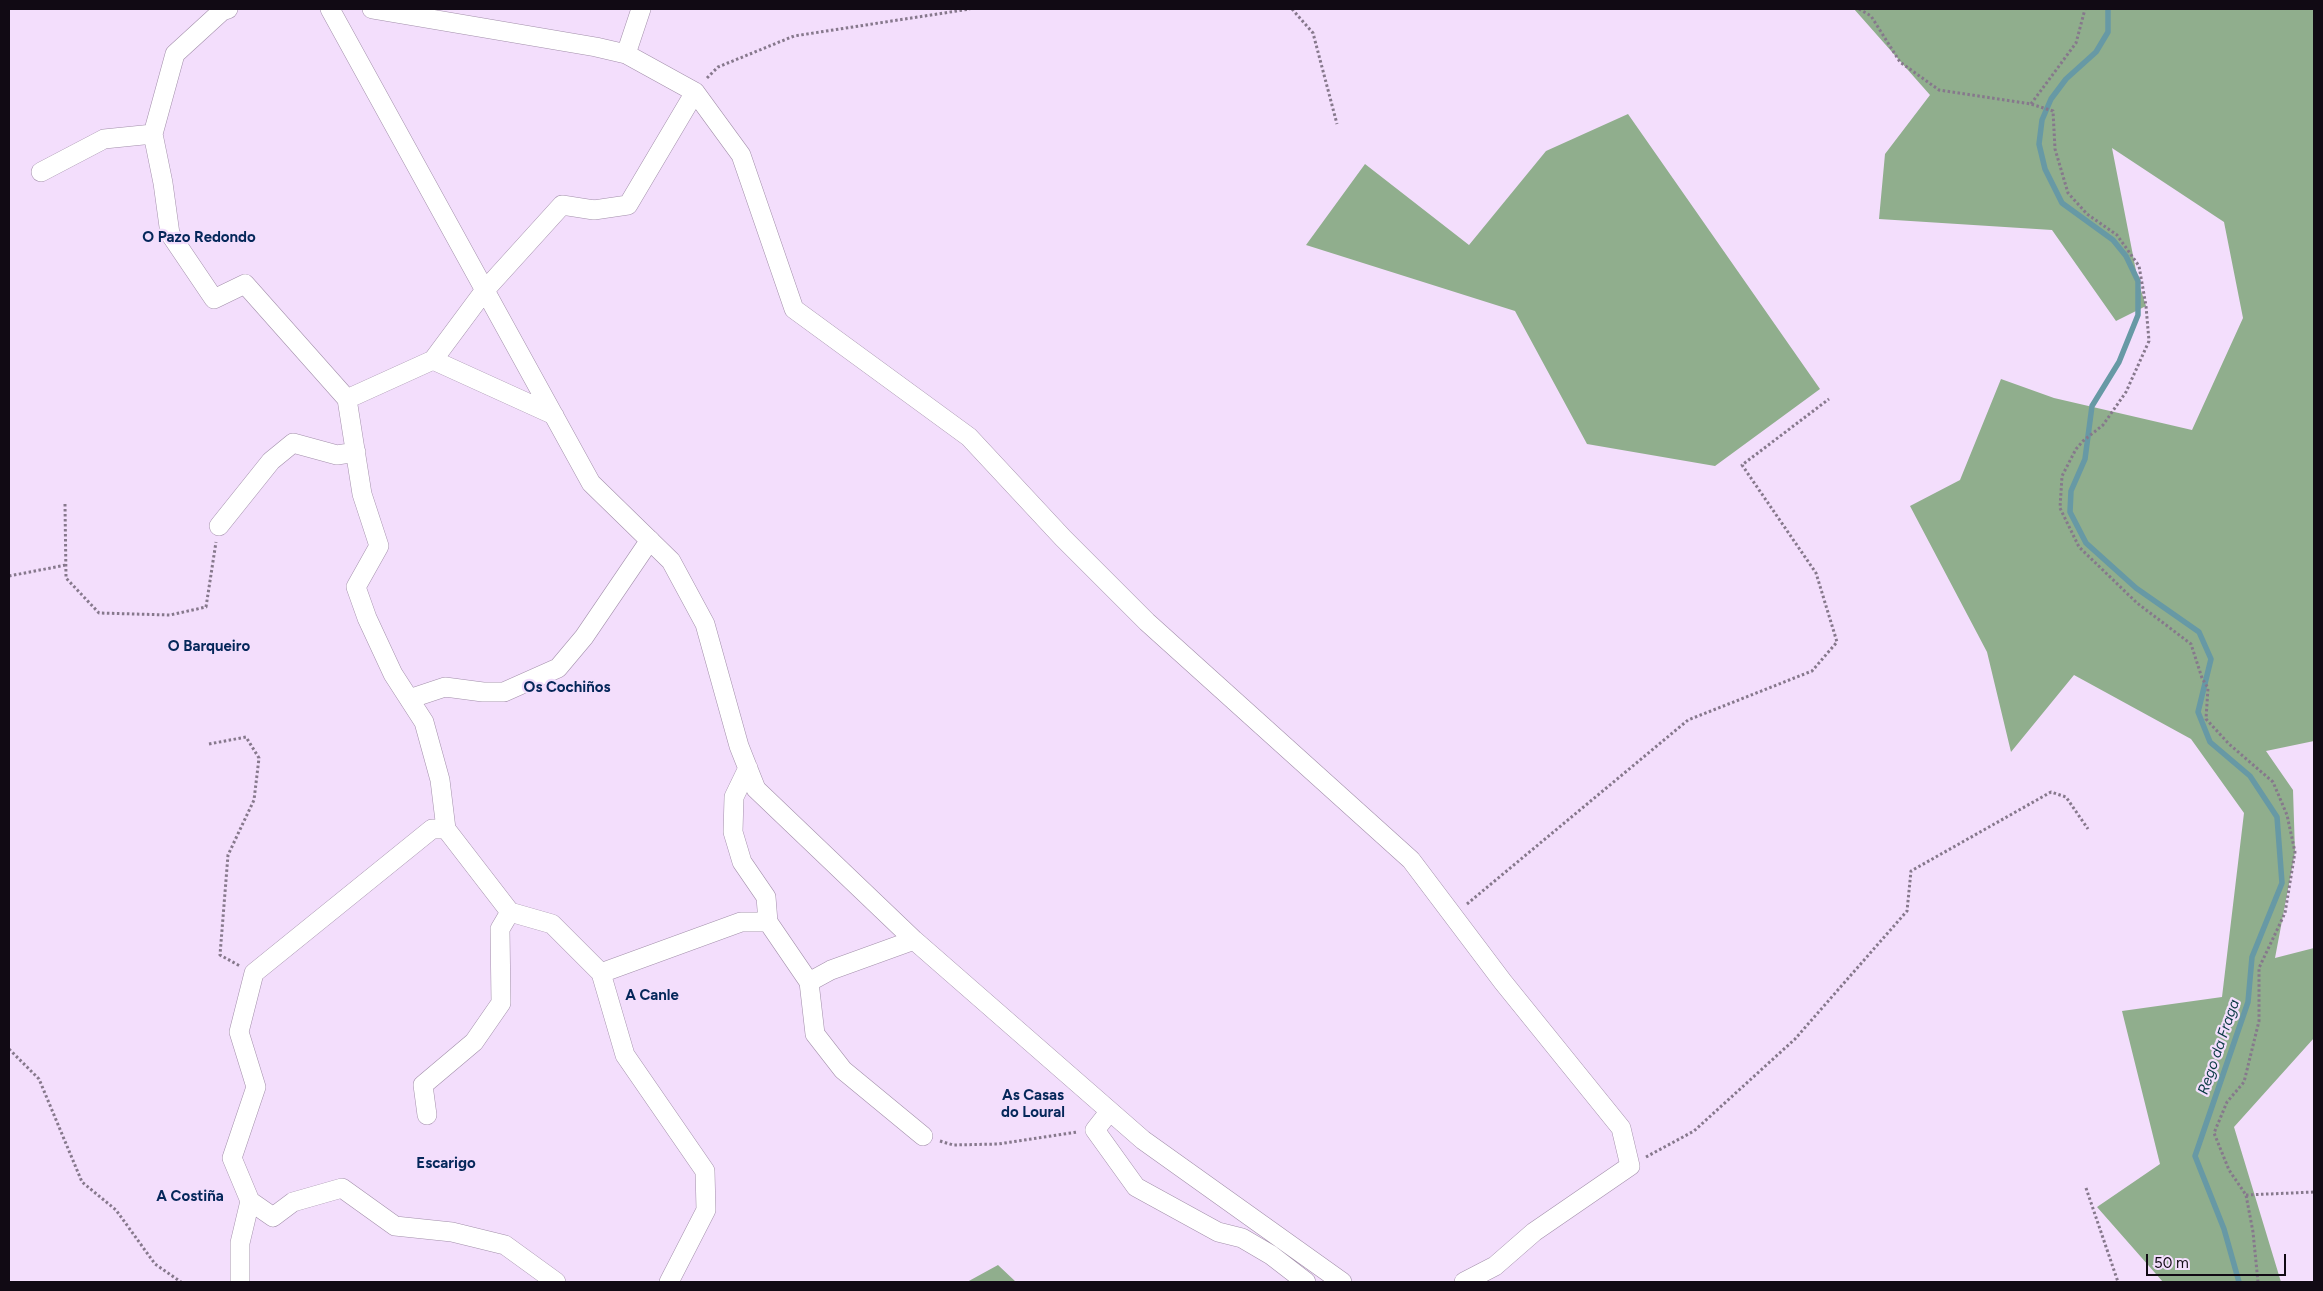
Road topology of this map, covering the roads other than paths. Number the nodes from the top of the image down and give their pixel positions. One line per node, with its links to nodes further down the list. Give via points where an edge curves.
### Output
1 (330, 9): 9 (street)
2 (372, 9): 5 (street)
3 (641, 9): 5 (street)
4 (223, 10): 7 (street, via 175,54)
5 (626, 54): 6 (street)
6 (695, 92): 9 (street, via 628,205 594,210 562,205); 33 (street, via 741,155 794,309 969,437 1062,538 1147,622 1411,860 1621,1128 1630,1166 1534,1232 1495,1266)
7 (153, 134): 8 (street, via 104,139); 11 (street, via 170,234 214,298 245,284)
8 (41, 172)
9 (485, 290): 10 (street); 12 (street)
10 (433, 360): 11 (street); 12 (street)
11 (347, 399): 13 (street)
12 (554, 414): 15 (street, via 591,483)
13 (356, 452): 14 (street, via 337,455 293,443 271,461); 16 (street, via 362,494 379,546 356,587 393,674)
14 (218, 526)
15 (650, 540): 16 (street, via 584,637 558,668 504,692 445,687); 17 (street, via 671,561 705,624)
16 (409, 699): 18 (street, via 424,722 440,780)
17 (748, 768): 20 (street, via 734,798 733,832 742,862 766,897); 21 (street, via 756,789)
18 (446, 829): 19 (street); 27 (street, via 432,829 254,973 239,1032 256,1087 232,1158)
19 (510, 912): 22 (street, via 552,924); 25 (street, via 500,929 501,1003 474,1042 423,1085)
20 (768, 922): 22 (street, via 741,922); 23 (street)
21 (914, 940): 23 (street, via 831,970); 24 (street)
22 (601, 973): 30 (street, via 625,1056 705,1171 706,1210)
23 (809, 982): 26 (street, via 815,1034 843,1070)
24 (1110, 1111): 31 (street, via 1095,1130 1136,1187 1218,1232 1242,1238); 32 (street, via 1143,1140)
25 (427, 1115)
26 (923, 1136)
27 (250, 1201): 28 (street, via 240,1243); 29 (street, via 273,1217 293,1202 342,1188 395,1226 452,1232 505,1245)
28 (240, 1282)
29 (556, 1282)
30 (669, 1282)
31 (1306, 1282)
32 (1342, 1282)
33 (1464, 1282)

